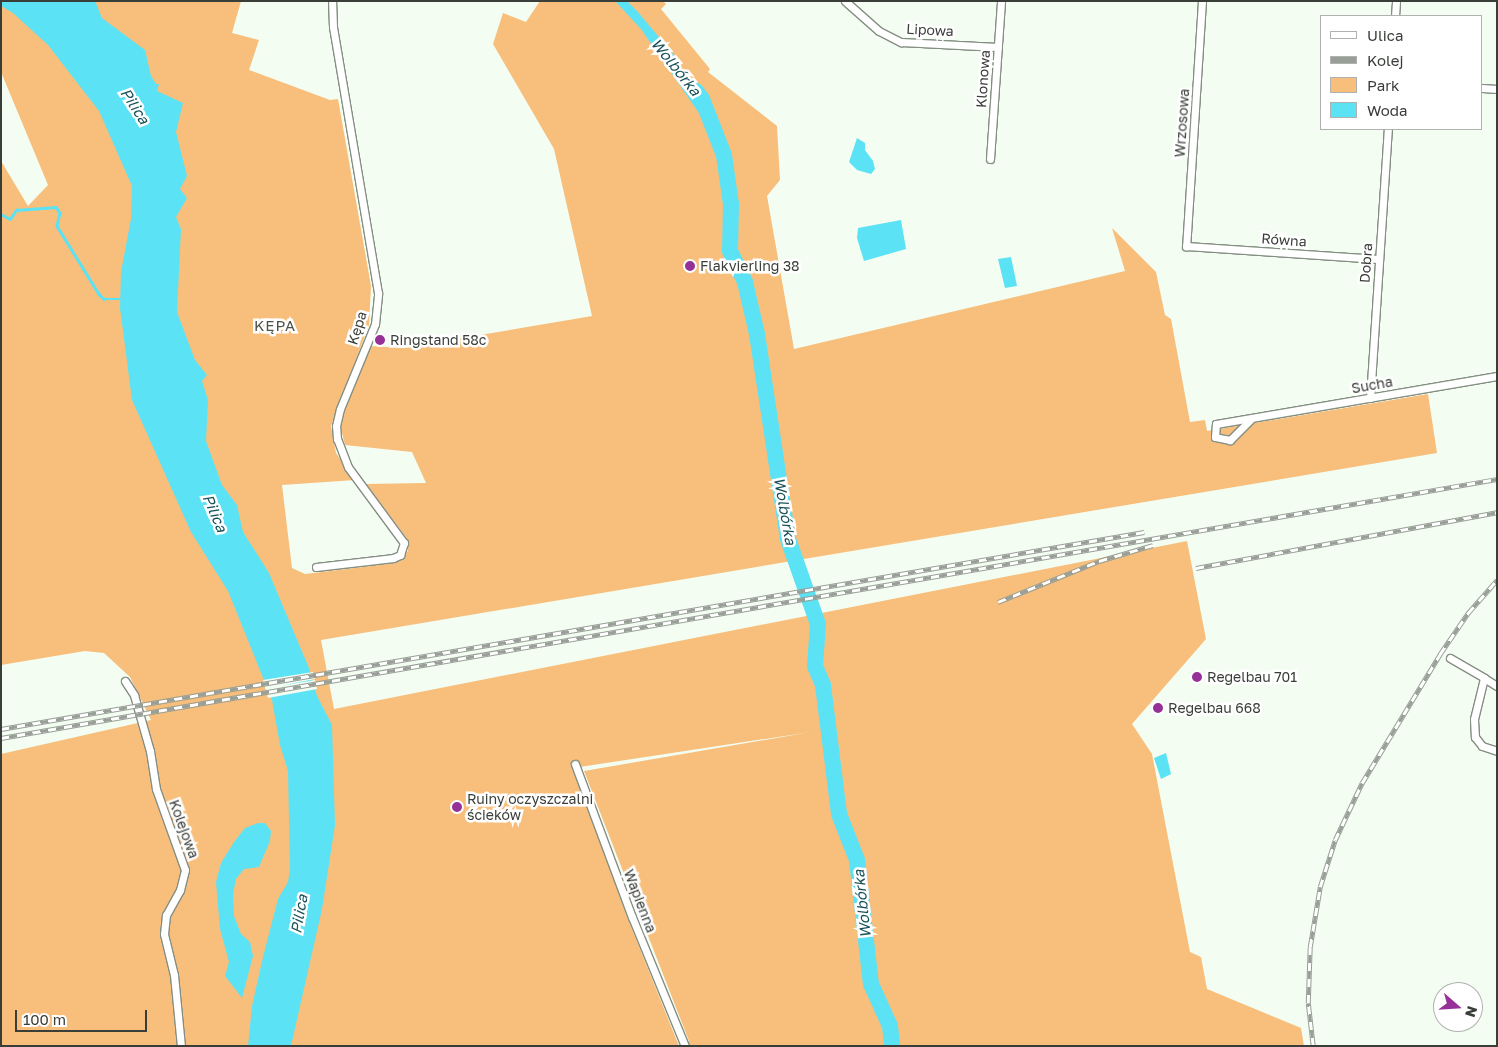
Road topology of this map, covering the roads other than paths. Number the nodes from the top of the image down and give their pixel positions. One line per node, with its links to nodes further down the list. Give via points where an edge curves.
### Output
1 (332, 1): 17 (street, Kępa, via 334,37 378,293 375,324 340,409 337,439 348,467 404,543 400,555 393,558)
2 (845, 1): 7 (street, Lipowa, via 879,31 901,42)
3 (1001, 1): 7 (street, Klonowa)
4 (1202, 1): 12 (street, Wrzosowa)
5 (1396, 1): 6 (street)
6 (1395, 15)
7 (998, 47): 11 (street, Klonowa)
8 (1483, 88): 9 (street)
9 (1497, 89)
10 (1388, 130): 13 (street, Dobra)
11 (990, 159)
12 (1186, 246): 13 (street, Równa)
13 (1379, 259): 15 (street, Dobra)
14 (1497, 376): 15 (street, Sucha)
15 (1370, 398): 16 (street, Sucha)
16 (1251, 418): 16 (street, Sucha, via 1216,424 1215,438 1230,440)
17 (316, 567)
18 (1450, 658): 19 (street)
19 (1484, 678): 21 (street); 22 (street, via 1474,719 1475,738 1482,746)
20 (125, 681): 24 (street, Kolejowa, via 134,695 150,751 156,789 186,870 180,890 166,915 164,934 174,976)
21 (1497, 686)
22 (1497, 751)
23 (575, 764): 25 (street, Wapienna)
24 (181, 1046)
25 (685, 1046)

